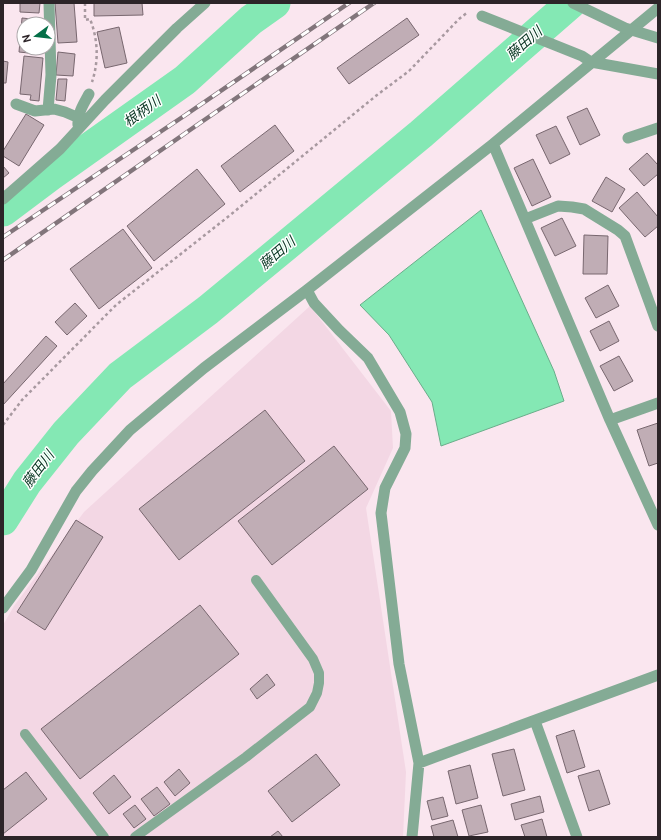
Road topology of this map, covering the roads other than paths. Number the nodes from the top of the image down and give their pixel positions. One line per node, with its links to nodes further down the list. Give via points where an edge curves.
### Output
1 (49, 3): 11 (street, via 51,75)
2 (205, 3): 14 (street, via 105,100)
3 (573, 3): 6 (street, bridge, via 625,28)
4 (658, 8): 7 (street)
5 (482, 16): 7 (street)
6 (658, 38)
7 (586, 59): 8 (street); 16 (street)
8 (658, 74)
9 (89, 94): 12 (street)
10 (16, 104): 11 (street, via 35,111)
11 (48, 110): 12 (street, via 54,109)
12 (79, 118): 14 (street)
13 (658, 128): 15 (street)
14 (79, 129): 17 (street)
15 (628, 138)
16 (493, 144): 18 (street); 19 (street)
17 (3, 199)
18 (525, 219): 20 (street, via 558,206 572,207 584,209 618,230 625,236); 22 (street)
19 (307, 290): 25 (street, via 204,368 130,430 76,491 31,570); 29 (street, via 314,303 368,358 405,425 405,448 385,488 380,513 400,664)
20 (658, 326)
21 (658, 403): 22 (street)
22 (610, 420): 23 (street)
23 (658, 525)
24 (256, 580): 31 (lane, via 313,659 318,673 317,693 310,707 246,758)
25 (3, 608)
26 (658, 675): 27 (street)
27 (535, 721): 29 (street); 33 (street)
28 (25, 734): 30 (lane)
29 (419, 763): 32 (street)
30 (104, 837)
31 (135, 837)
32 (412, 837)
33 (577, 837)

